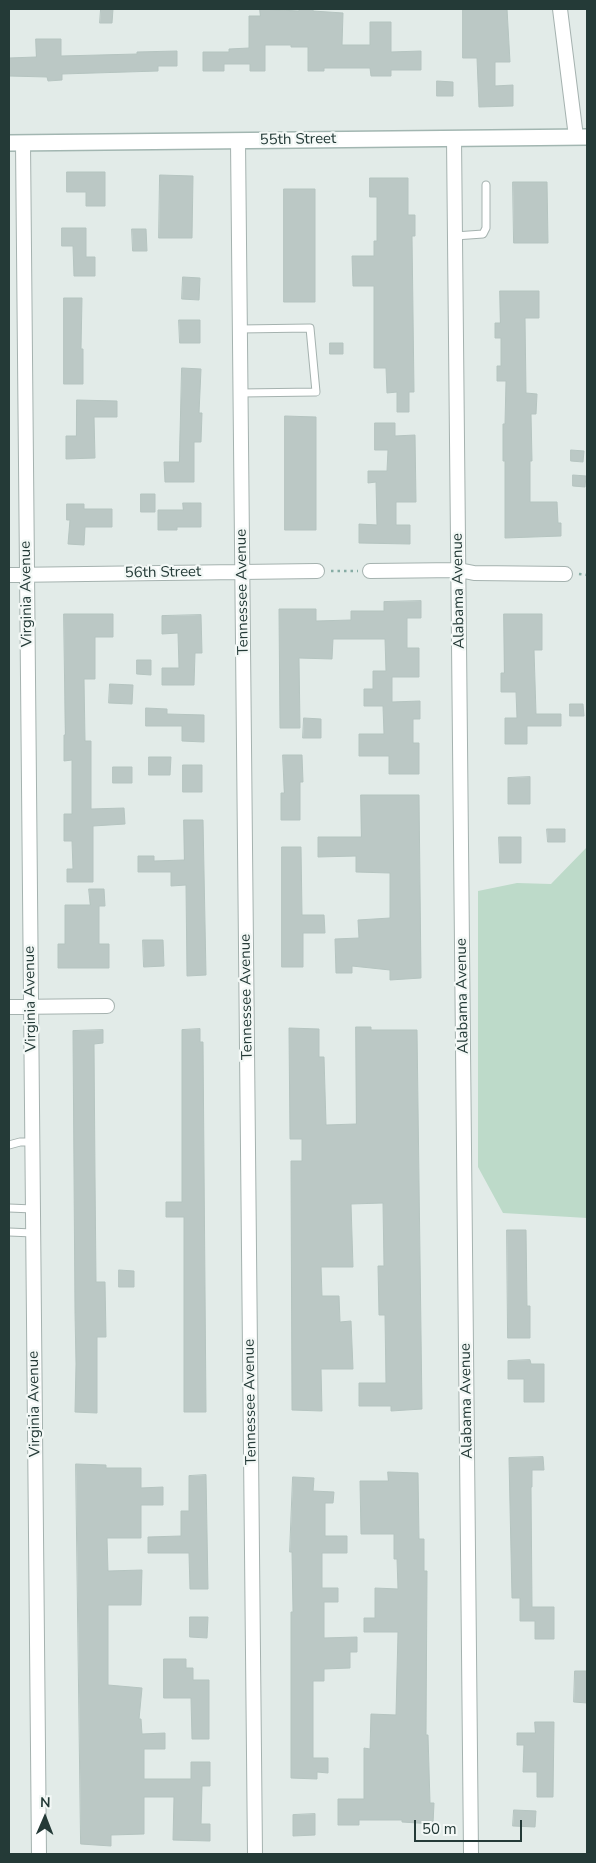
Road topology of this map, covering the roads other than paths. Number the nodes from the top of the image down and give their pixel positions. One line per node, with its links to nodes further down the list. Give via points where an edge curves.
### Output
1 (560, 9): 2 (street)
2 (581, 137): 3 (main road, 55th Street)
3 (454, 138): 4 (main road, 55th Street); 7 (street, Alabama Avenue)
4 (238, 141): 5 (main road, 55th Street); 8 (street, Tennessee Avenue)
5 (16, 143): 16 (street, Virginia Avenue)
6 (486, 185): 7 (lane, via 486,228 483,234)
7 (455, 236): 10 (street, Alabama Avenue)
8 (240, 329): 9 (street, Tennessee Avenue); 9 (lane, via 310,328 316,392)
9 (241, 393): 13 (street, Tennessee Avenue)
10 (459, 570): 12 (street); 14 (street); 28 (street, Alabama Avenue)
11 (317, 571): 13 (street, 56th Street)
12 (370, 571)
13 (243, 573): 16 (street, 56th Street); 27 (street, Tennessee Avenue)
14 (565, 574)
15 (9, 575): 16 (street, 56th Street)
16 (27, 575): 19 (street, Virginia Avenue)
17 (107, 1006): 19 (street)
18 (9, 1007): 19 (street)
19 (31, 1007): 20 (street, Virginia Avenue)
20 (32, 1142): 21 (lane); 23 (street, Virginia Avenue)
21 (9, 1145)
22 (9, 1208): 23 (lane)
23 (33, 1209): 25 (street, Virginia Avenue)
24 (9, 1232): 25 (lane)
25 (33, 1233): 26 (street, Virginia Avenue)
26 (39, 1854)
27 (255, 1854)
28 (471, 1854)

